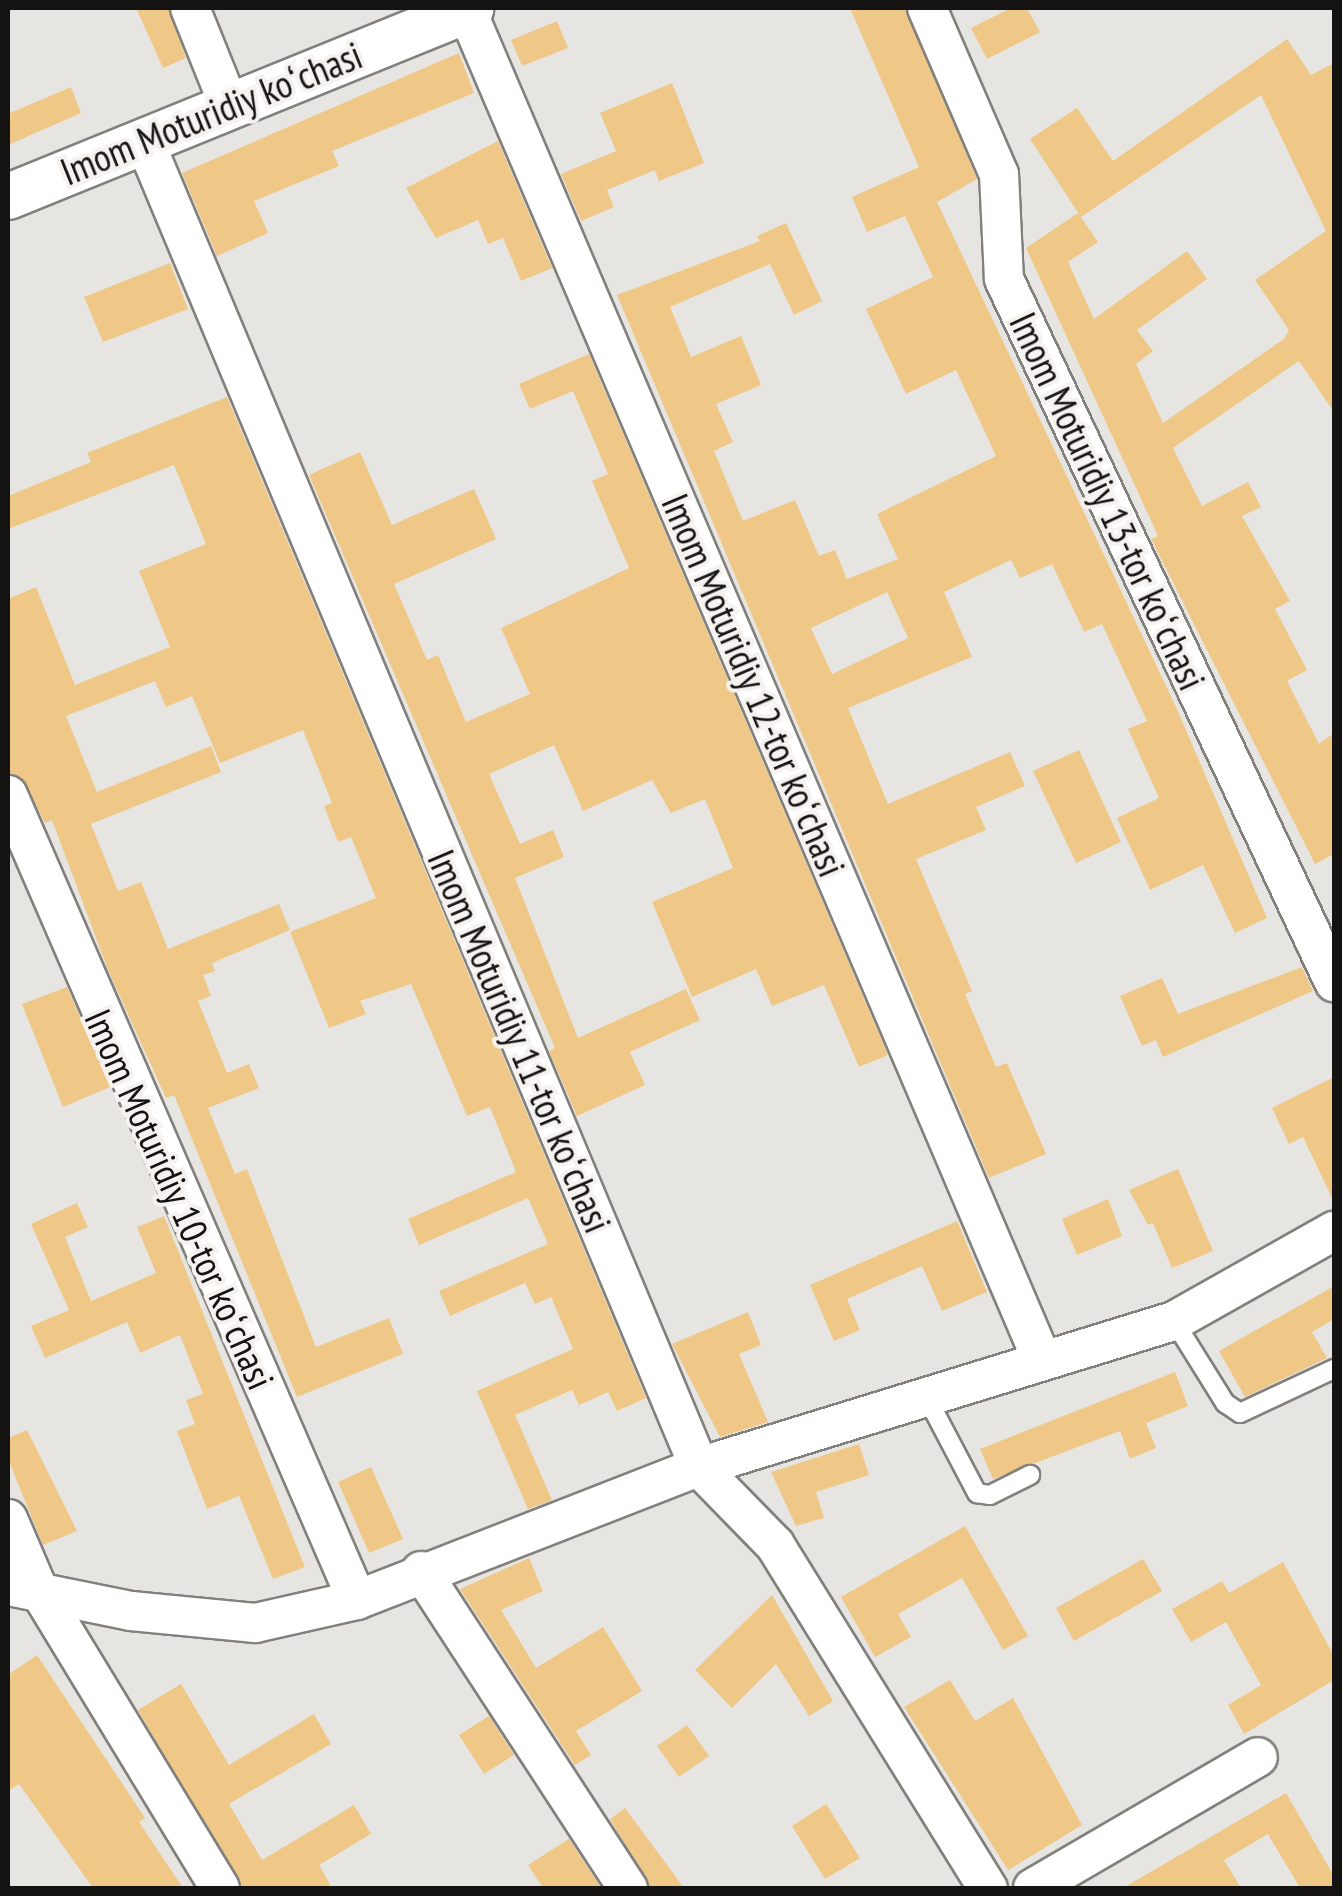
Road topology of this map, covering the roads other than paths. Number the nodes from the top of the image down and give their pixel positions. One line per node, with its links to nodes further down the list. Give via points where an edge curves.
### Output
1 (190, 8): 4 (street)
2 (468, 8): 4 (street, Imom Moturidiy koʻchasi); 11 (street, Imom Moturidiy 12-tor koʻchasi)
3 (927, 8): 8 (street, Imom Moturidiy 13-tor koʻchasi, via 999,174 1004,279)
4 (229, 104): 5 (street, Imom Moturidiy koʻchasi)
5 (144, 140): 6 (street, Imom Moturidiy koʻchasi); 14 (street, Imom Moturidiy 11-tor koʻchasi)
6 (8, 196)
7 (8, 795): 19 (street, Imom Moturidiy 10-tor koʻchasi)
8 (1334, 982)
9 (1334, 1231): 10 (street)
10 (1174, 1321): 11 (street); 12 (lane, via 1225,1403 1240,1413)
11 (1042, 1360): 13 (street)
12 (1334, 1369)
13 (926, 1396): 14 (street); 15 (lane, via 977,1493 990,1494)
14 (698, 1467): 17 (street); 23 (street, Imom Moturidiy 11-tor koʻchasi, via 776,1545)
15 (1030, 1475)
16 (8, 1519): 18 (street)
17 (421, 1572): 19 (street); 22 (street)
18 (22, 1587): 19 (street, via 131,1611 255,1623); 21 (street)
19 (357, 1600)
20 (1258, 1757): 24 (street)
21 (220, 1888)
22 (628, 1888)
23 (988, 1888)
24 (1034, 1888)

